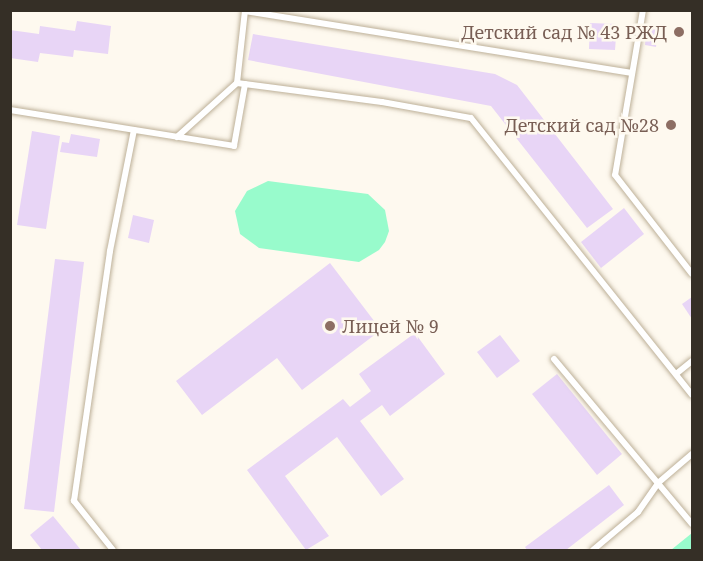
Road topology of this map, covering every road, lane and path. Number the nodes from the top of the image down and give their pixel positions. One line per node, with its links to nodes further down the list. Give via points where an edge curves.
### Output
1 (643, 10): 2 (lane)
2 (632, 73): 3 (lane, via 245,11); 8 (lane, via 615,175)
3 (237, 83): 4 (lane); 7 (lane)
4 (245, 84): 7 (lane, via 234,146); 11 (lane, via 471,118)
5 (10, 110): 6 (lane)
6 (134, 130): 7 (lane); 16 (lane, via 110,251 74,501)
7 (177, 137)
8 (693, 274)
9 (554, 359): 14 (lane)
10 (693, 361): 11 (lane)
11 (676, 374): 12 (lane)
12 (693, 395)
13 (693, 454): 14 (lane)
14 (658, 483): 15 (lane); 17 (lane, via 639,512)
15 (693, 524)
16 (113, 550)
17 (593, 550)

